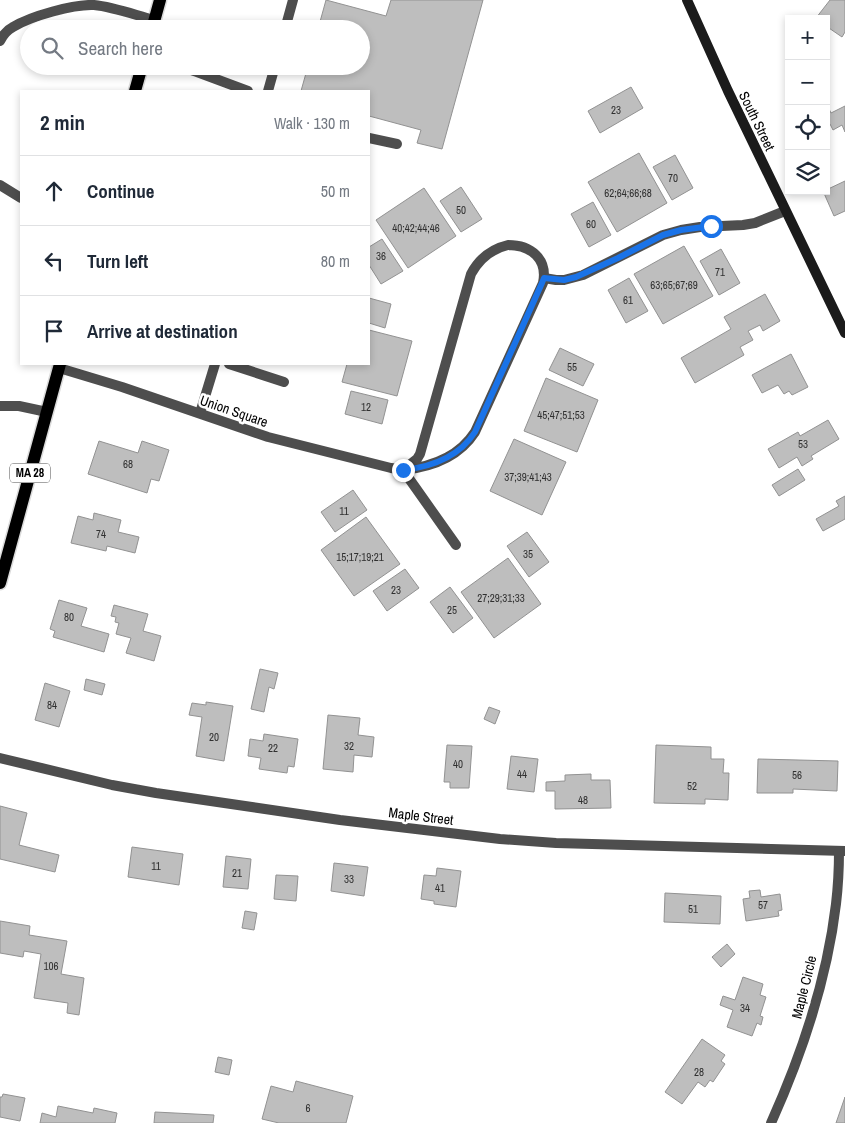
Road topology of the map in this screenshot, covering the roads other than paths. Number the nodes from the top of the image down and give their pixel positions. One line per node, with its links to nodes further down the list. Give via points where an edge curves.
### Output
1 (160, 0): 7 (main road)
2 (293, 0): 8 (street)
3 (687, 0): 21 (main road, South Street)
4 (80, 3): 5 (street); 6 (street)
5 (30, 20)
6 (141, 20)
7 (154, 20)
8 (287, 20)
9 (20, 23): 10 (street, via 6,32)
10 (0, 41)
11 (139, 75): 14 (main road)
12 (207, 75): 15 (street)
13 (272, 75): 16 (street)
14 (135, 90)
15 (245, 90)
16 (268, 90)
17 (370, 138): 18 (street)
18 (396, 144)
19 (0, 186): 20 (street)
20 (20, 197)
21 (785, 211): 22 (street, via 755,223 672,232 583,275 564,280); 23 (main road, South Street)
22 (544, 278): 31 (street, via 469,442 443,460); 31 (street, via 543,266 537,256 515,245 499,247 474,267 420,454)
23 (845, 333)
24 (215, 365): 30 (street)
25 (232, 365): 27 (street)
26 (60, 366): 29 (main road, MA 28); 30 (street, Union Square)
27 (284, 382)
28 (0, 406): 29 (street)
29 (47, 412): 33 (main road, MA 28)
30 (200, 413): 31 (street, Union Square, via 268,437)
31 (403, 470): 32 (street)
32 (456, 545)
33 (0, 582)
34 (0, 758): 35 (street, Maple Street, via 156,793 500,839)
35 (842, 851): 36 (street, Maple Circle, via 836,906 818,992 798,1057)
36 (771, 1123)

